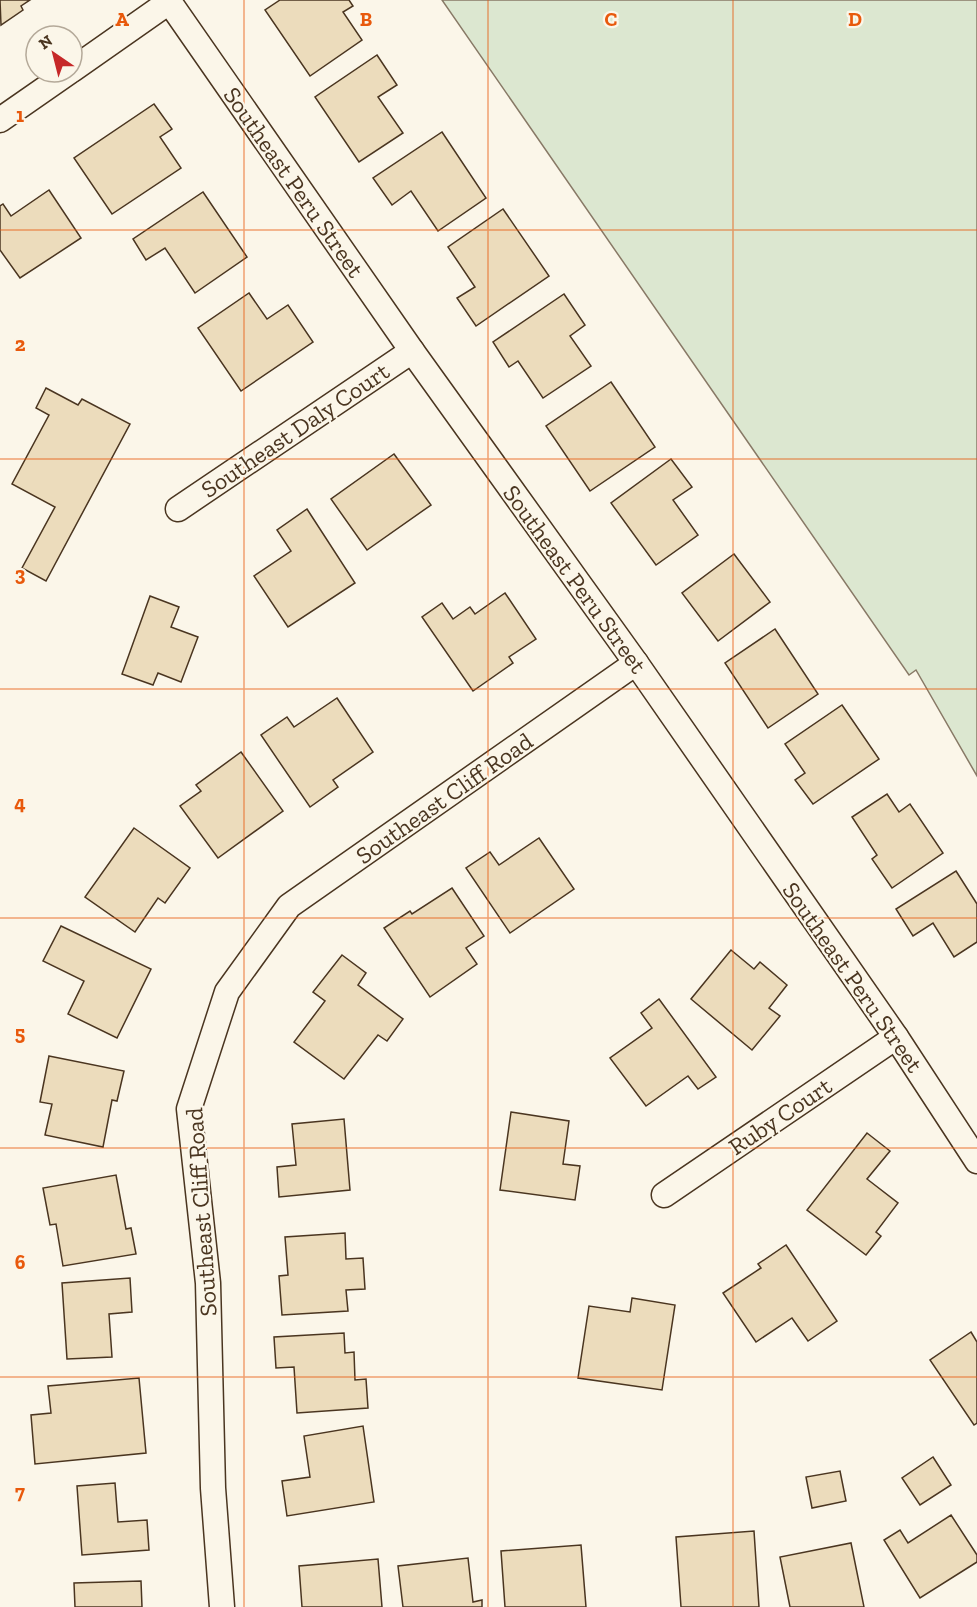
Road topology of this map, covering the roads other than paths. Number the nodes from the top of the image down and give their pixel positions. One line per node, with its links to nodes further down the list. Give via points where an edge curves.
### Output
1 (169, 1): 2 (street); 5 (street, Southeast Peru Street)
2 (84, 61)
3 (51, 84): 4 (street)
4 (0, 120)
5 (412, 351): 6 (street, Southeast Daly Court); 7 (street, Southeast Peru Street)
6 (178, 509)
7 (636, 663): 8 (street, Southeast Peru Street); 11 (street, Southeast Cliff Road, via 289,906 227,992 189,1109 208,1283 213,1488)
8 (896, 1037): 9 (street, Southeast Peru Street); 10 (street, Ruby Court)
9 (977, 1161)
10 (664, 1195)
11 (222, 1607)

